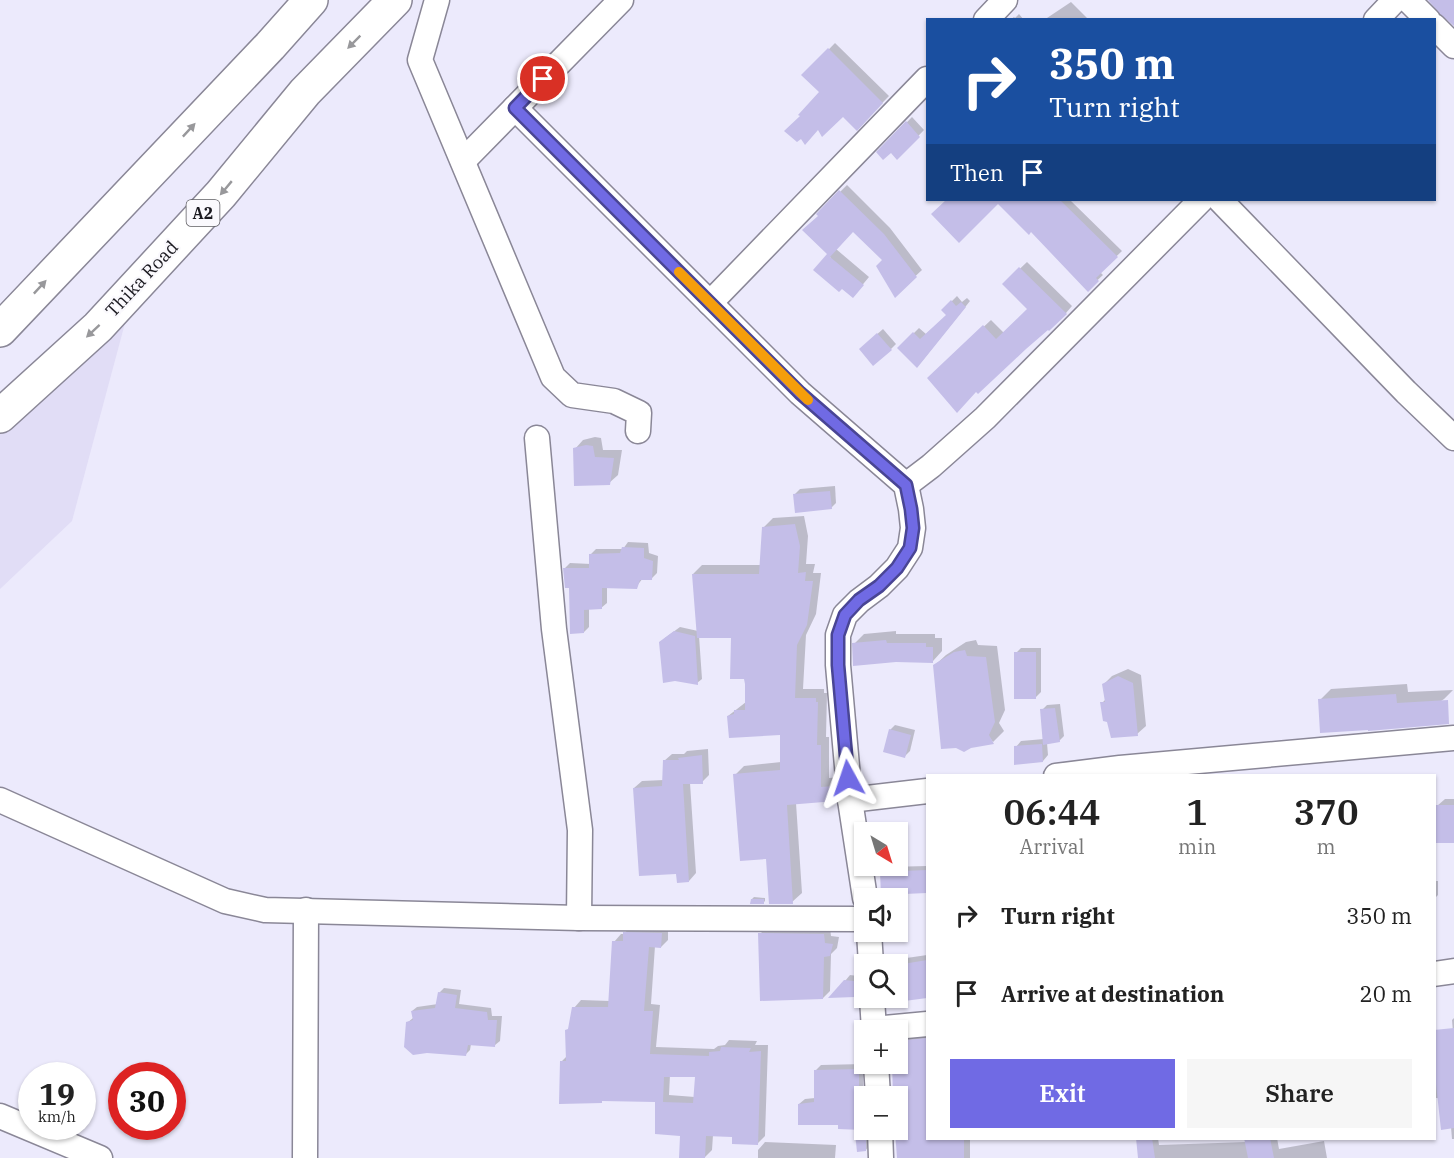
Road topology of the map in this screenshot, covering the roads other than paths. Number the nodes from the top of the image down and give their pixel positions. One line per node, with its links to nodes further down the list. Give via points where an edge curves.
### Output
1 (311, 0): 19 (highway, one-way to 1)
2 (395, 0): 20 (highway, Thika Road / A2, one-way to 20, via 304,92 221,194 98,327)
3 (437, 0): 15 (street, via 420,60)
4 (621, 0): 14 (street)
5 (1005, 0): 8 (street)
6 (1395, 0): 9 (street)
7 (1408, 0): 10 (street)
8 (988, 18)
9 (1378, 18)
10 (1426, 18)
11 (1436, 28): 12 (street)
12 (1454, 46)
13 (926, 80): 18 (street)
14 (515, 108): 15 (street); 18 (street)
15 (463, 161): 21 (street, via 553,377 572,395 614,401 639,412)
16 (1200, 201): 24 (street, via 985,418)
17 (1221, 201): 23 (street)
18 (710, 303): 24 (street, via 800,393)
19 (0, 330)
20 (0, 416)
21 (638, 431)
22 (537, 438): 32 (street, via 554,629 580,830)
23 (1454, 438)
24 (906, 485): 29 (street, via 913,528 910,548 897,568 845,615 838,635)
25 (1454, 738): 26 (street)
26 (1072, 774)
27 (926, 791): 29 (street)
28 (0, 800): 31 (street, via 225,901 265,910)
29 (850, 800): 30 (street)
30 (863, 888)
31 (306, 910): 32 (street); 41 (street)
32 (579, 918): 33 (street)
33 (854, 919)
34 (1454, 971): 35 (street)
35 (1436, 974)
36 (926, 1024): 37 (street)
37 (908, 1026)
38 (0, 1116): 40 (street)
39 (880, 1140): 42 (street)
40 (100, 1158)
41 (305, 1158)
42 (881, 1158)

